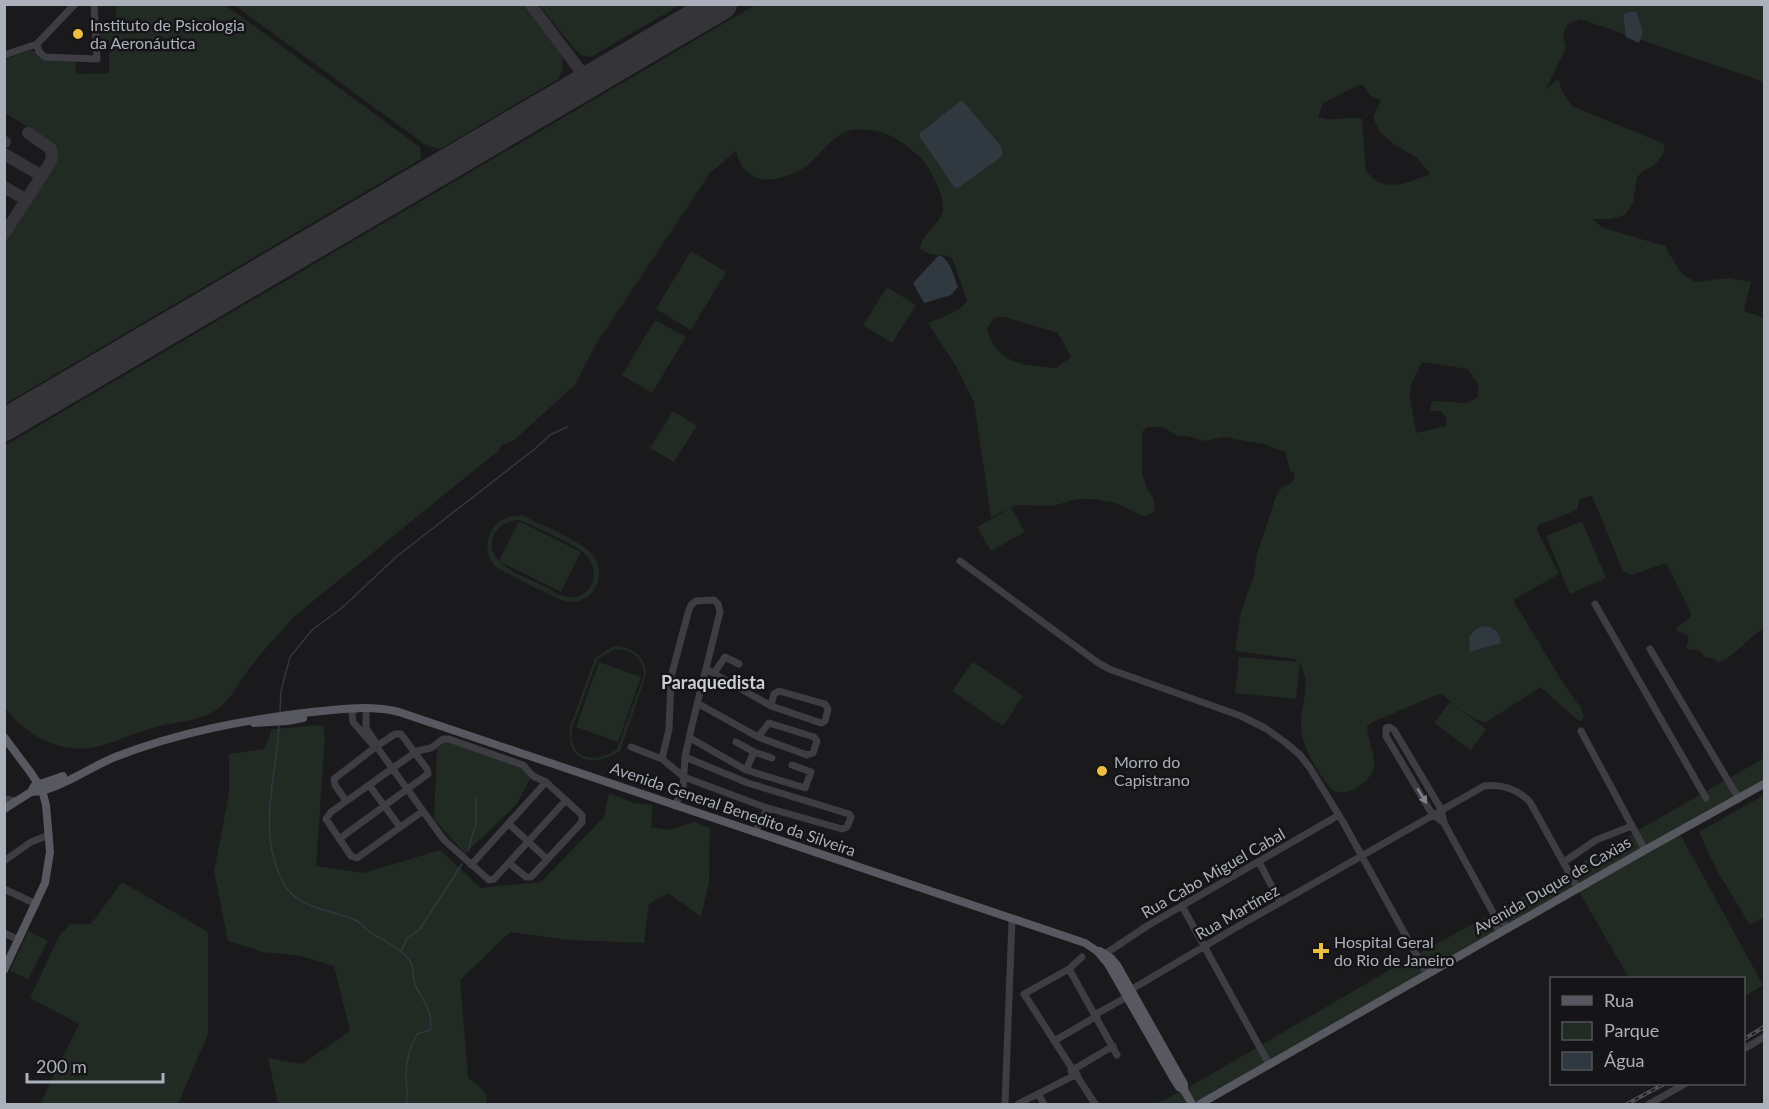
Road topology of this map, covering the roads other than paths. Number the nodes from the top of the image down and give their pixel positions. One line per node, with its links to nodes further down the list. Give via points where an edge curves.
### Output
1 (75, 4): 3 (street)
2 (94, 4): 3 (street, via 97,59 45,57)
3 (37, 44): 4 (street)
4 (4, 55)
5 (960, 561): 50 (street, via 1103,666 1265,728 1300,755)
6 (1595, 604): 39 (street)
7 (1650, 649): 40 (street)
8 (739, 664): 10 (street, via 725,657)
9 (706, 669): 10 (street); 11 (street); 25 (street, via 720,612 718,604 708,599 696,601 688,613 671,677 669,729)
10 (714, 673): 12 (street)
11 (697, 703): 15 (street); 17 (street)
12 (771, 706): 12 (street, via 821,723 828,709 825,704 779,691)
13 (359, 710): 19 (street); 19 (street, via 353,722); 27 (main road, Avenida General Benedito da Silveira, via 243,722 171,738); 45 (main road, Avenida General Benedito da Silveira, via 395,711 421,718)
14 (1581, 730): 53 (street)
15 (758, 736): 15 (street, via 807,755 813,753 817,741 769,723)
16 (4, 737): 36 (main road)
17 (690, 738): 23 (street); 30 (street)
18 (736, 742): 22 (street)
19 (376, 746): 21 (street, via 400,733); 28 (street); 42 (street, via 334,779)
20 (631, 747): 25 (street)
21 (415, 752): 28 (street); 34 (street, via 449,739 521,764 533,777); 38 (street, via 428,773)
22 (754, 752): 24 (street); 30 (street)
23 (685, 758): 33 (street); 46 (street, via 851,817 842,829)
24 (772, 758)
25 (662, 759): 33 (street)
26 (792, 765): 30 (street, via 811,772 805,788)
27 (91, 768): 32 (main road, Avenida General Benedito da Silveira); 36 (main road, Avenida General Benedito da Silveira, via 73,777)
28 (392, 768): 37 (street); 38 (street)
29 (1417, 768): 31 (street); 31 (street, via 1394,730 1386,728 1386,736); 47 (street)
30 (746, 770)
31 (1408, 773): 49 (street, one-way to 49)
32 (60, 777): 36 (main road, Avenida General Benedito da Silveira); 36 (main road, via 48,777)
33 (684, 777): 45 (street); 46 (street)
34 (546, 782): 41 (street); 52 (street)
35 (1764, 784): 40 (main road, Avenida Duque de Caxias)
36 (35, 785): 43 (main road, via 16,801); 56 (main road)
37 (369, 785): 42 (street); 44 (street)
38 (407, 790): 44 (street); 48 (street)
39 (1706, 798)
40 (1739, 799): 59 (main road, Avenida Duque de Caxias)
41 (566, 800): 58 (street); 61 (street, via 582,814 583,820)
42 (346, 801): 57 (street, via 326,818)
43 (5, 804)
44 (385, 806): 54 (street); 57 (street)
45 (675, 806): 55 (main road, Avenida General Benedito da Silveira)
46 (767, 808): 55 (street)
47 (1441, 809): 49 (street, Rua Martínez); 51 (street); 64 (street, Rua Martínez, via 1477,788 1501,786 1520,793 1530,802)
48 (423, 811): 54 (street); 66 (street, via 444,840)
49 (1432, 814): 51 (street); 60 (street, Rua Martínez)
50 (1339, 815): 60 (street); 63 (street, Rua Cabo Miguel Cabal)
51 (1444, 823): 73 (street, via 1496,924)
52 (509, 824): 58 (street); 66 (street)
53 (1632, 826): 59 (street); 64 (street, via 1596,840)
54 (400, 827): 57 (street, via 357,858 351,856)
55 (755, 832): 72 (main road, Avenida General Benedito da Silveira)
56 (49, 835): 62 (street); 70 (main road, via 49,865)
57 (339, 838)
58 (529, 842): 61 (street); 65 (street)
59 (1645, 850): 68 (main road, Avenida Duque de Caxias)
60 (1363, 856): 69 (street, Rua Martínez); 81 (street)
61 (547, 859): 65 (street, via 529,877)
62 (4, 861)
63 (1259, 862): 69 (street); 71 (street, Rua Cabo Miguel Cabal)
64 (1564, 862): 68 (street)
65 (509, 863): 66 (street, via 490,880)
66 (471, 865)
67 (4, 889): 70 (street)
68 (1578, 889): 73 (main road, Avenida Duque de Caxias)
69 (1280, 902): 76 (street, Rua Martínez)
70 (36, 904): 75 (main road)
71 (1182, 906): 76 (street); 77 (street, Rua Cabo Miguel Cabal)
72 (1012, 920): 77 (main road, Avenida General Benedito da Silveira); 94 (street)
73 (1504, 930): 81 (main road, Avenida Duque de Caxias)
74 (4, 933): 75 (street)
75 (19, 939): 80 (main road)
76 (1203, 947): 82 (street, Rua Martínez); 89 (street)
77 (1099, 952): 82 (main road)
78 (1082, 957): 79 (street)
79 (1069, 969): 83 (street); 85 (street, via 1024,994)
80 (4, 970)
81 (1427, 974): 89 (main road, Avenida Duque de Caxias)
82 (1128, 994): 83 (street, Rua Martínez); 98 (main road)
83 (1096, 1015): 85 (street, Rua Martínez); 86 (street)
84 (1764, 1038): 87 (street)
85 (1054, 1041): 90 (street)
86 (1113, 1046): 88 (street); 90 (street)
87 (1745, 1048)
88 (1118, 1055)
89 (1269, 1064): 99 (main road, Avenida Duque de Caxias)
90 (1073, 1071): 92 (street); 93 (street)
91 (1682, 1085): 100 (street)
92 (1038, 1094): 95 (street); 96 (street)
93 (1089, 1100): 97 (street)
94 (1005, 1104)
95 (1018, 1104)
96 (1044, 1104)
97 (1095, 1104)
98 (1192, 1104)
99 (1200, 1104)
100 (1649, 1104)

